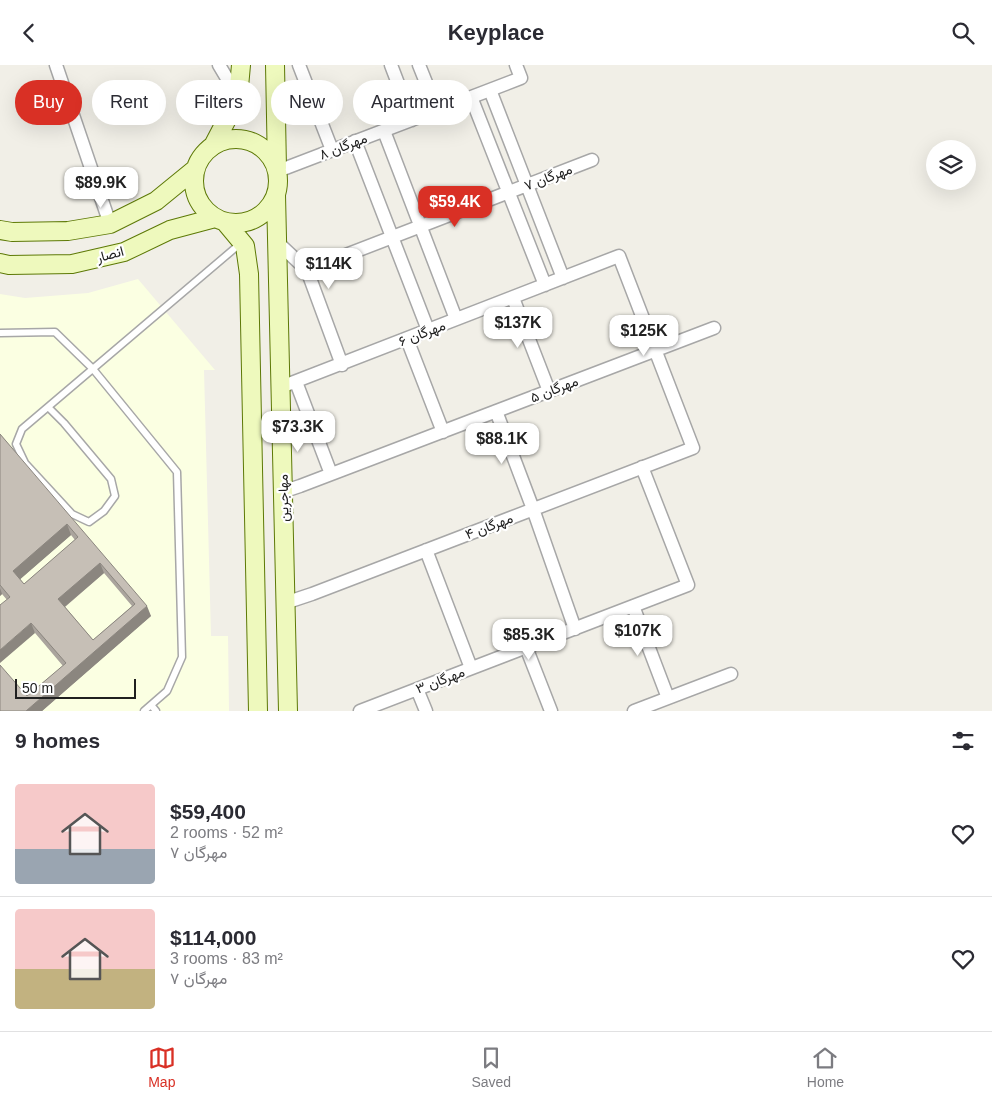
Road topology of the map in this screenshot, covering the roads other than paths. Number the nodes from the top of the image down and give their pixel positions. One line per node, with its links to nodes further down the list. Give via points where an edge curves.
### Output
1 (56, 65): 29 (street)
2 (219, 65): 9 (street)
3 (241, 65): 10 (main road)
4 (299, 65): 21 (street)
5 (391, 65): 11 (street)
6 (419, 65): 12 (street)
7 (516, 65): 13 (street, مهرگان ۸, via 521,78)
8 (276, 66): 24 (main road)
9 (228, 80)
10 (240, 80)
11 (397, 80)
12 (425, 80)
13 (490, 90): 14 (street, مهرگان ۸); 25 (street)
14 (472, 97)
15 (472, 100): 26 (street)
16 (224, 125): 20 (main road)
17 (399, 125): 18 (street, مهرگان ۸)
18 (384, 131): 19 (street, مهرگان ۸); 30 (street)
19 (355, 141): 21 (street, مهرگان ۸); 32 (street)
20 (214, 144): 23 (main road); 24 (main road, via 236,138 257,144 273,160)
21 (332, 150): 24 (street, مهرگان ۸)
22 (592, 160): 25 (street, مهرگان ۷)
23 (194, 170): 28 (main road, via 193,181 199,202); 29 (main road, via 156,201)
24 (278, 171): 27 (main road)
25 (527, 185): 26 (street, مهرگان ۷); 37 (street)
26 (508, 193): 30 (street, مهرگان ۷); 38 (street)
27 (276, 195): 28 (main road, via 261,215 250,221); 33 (main road, مهاجرین)
28 (220, 220): 34 (main road, مهاجرین); 35 (main road, انصار, via 170,230 124,251 72,264)
29 (110, 223): 31 (main road, via 68,231)
30 (421, 227): 32 (street, مهرگان ۷); 40 (street)
31 (0, 230)
32 (393, 238): 36 (street, مهرگان ۷); 42 (street)
33 (277, 242): 36 (street); 48 (main road, مهاجرین)
34 (242, 243): 47 (lane); 58 (main road, مهاجرین, via 246,246 249,274)
35 (0, 263)
36 (307, 271): 46 (street)
37 (563, 278): 38 (street, مهرگان ۶); 45 (street, مهرگان ۶, via 619,256)
38 (545, 285): 39 (street, مهرگان ۶)
39 (513, 297): 40 (street, مهرگان ۶); 49 (street)
40 (456, 319): 42 (street, مهرگان ۶)
41 (714, 328): 45 (street, مهرگان ۵)
42 (428, 330): 44 (street, مهرگان ۶)
43 (0, 333): 47 (lane, via 55,332)
44 (407, 339): 46 (street, مهرگان ۶); 52 (street)
45 (656, 350): 49 (street, مهرگان ۵); 53 (street, مهرگان ۴, via 693,447)
46 (342, 365): 48 (street, مهرگان ۶)
47 (93, 369): 50 (lane); 67 (lane, via 177,472 182,657 167,691)
48 (288, 385): 54 (street); 55 (main road, مهاجرین)
49 (549, 391): 51 (street, مهرگان ۵)
50 (48, 407): 50 (lane, via 22,429 16,444 25,463 72,514 89,522 104,511 115,496 111,479)
51 (496, 411): 52 (street, مهرگان ۵); 56 (street)
52 (443, 432): 54 (street, مهرگان ۵)
53 (642, 467): 56 (street, مهرگان ۴); 60 (street, مهرگان ۳, via 688,585)
54 (331, 474): 55 (street, مهرگان ۵)
55 (282, 492): 59 (main road, مهاجرین)
56 (533, 509): 57 (street, مهرگان ۴); 61 (street)
57 (426, 550): 59 (street, مهرگان ۴); 63 (street)
58 (256, 602): 59 (main road); 70 (main road, مهاجرین)
59 (285, 603): 71 (main road, مهاجرین)
60 (633, 607): 61 (street, مهرگان ۳); 66 (street)
61 (575, 629): 62 (street, مهرگان ۳)
62 (526, 647): 63 (street, مهرگان ۳); 74 (street)
63 (472, 668): 65 (street, مهرگان ۳)
64 (731, 674): 66 (street)
65 (417, 689): 72 (street, مهرگان ۳); 73 (street)
66 (668, 698): 75 (street)
67 (151, 705): 68 (lane); 69 (lane)
68 (144, 711)
69 (156, 711)
70 (258, 711)
71 (288, 711)
72 (360, 711)
73 (426, 711)
74 (550, 711)
75 (634, 711)

